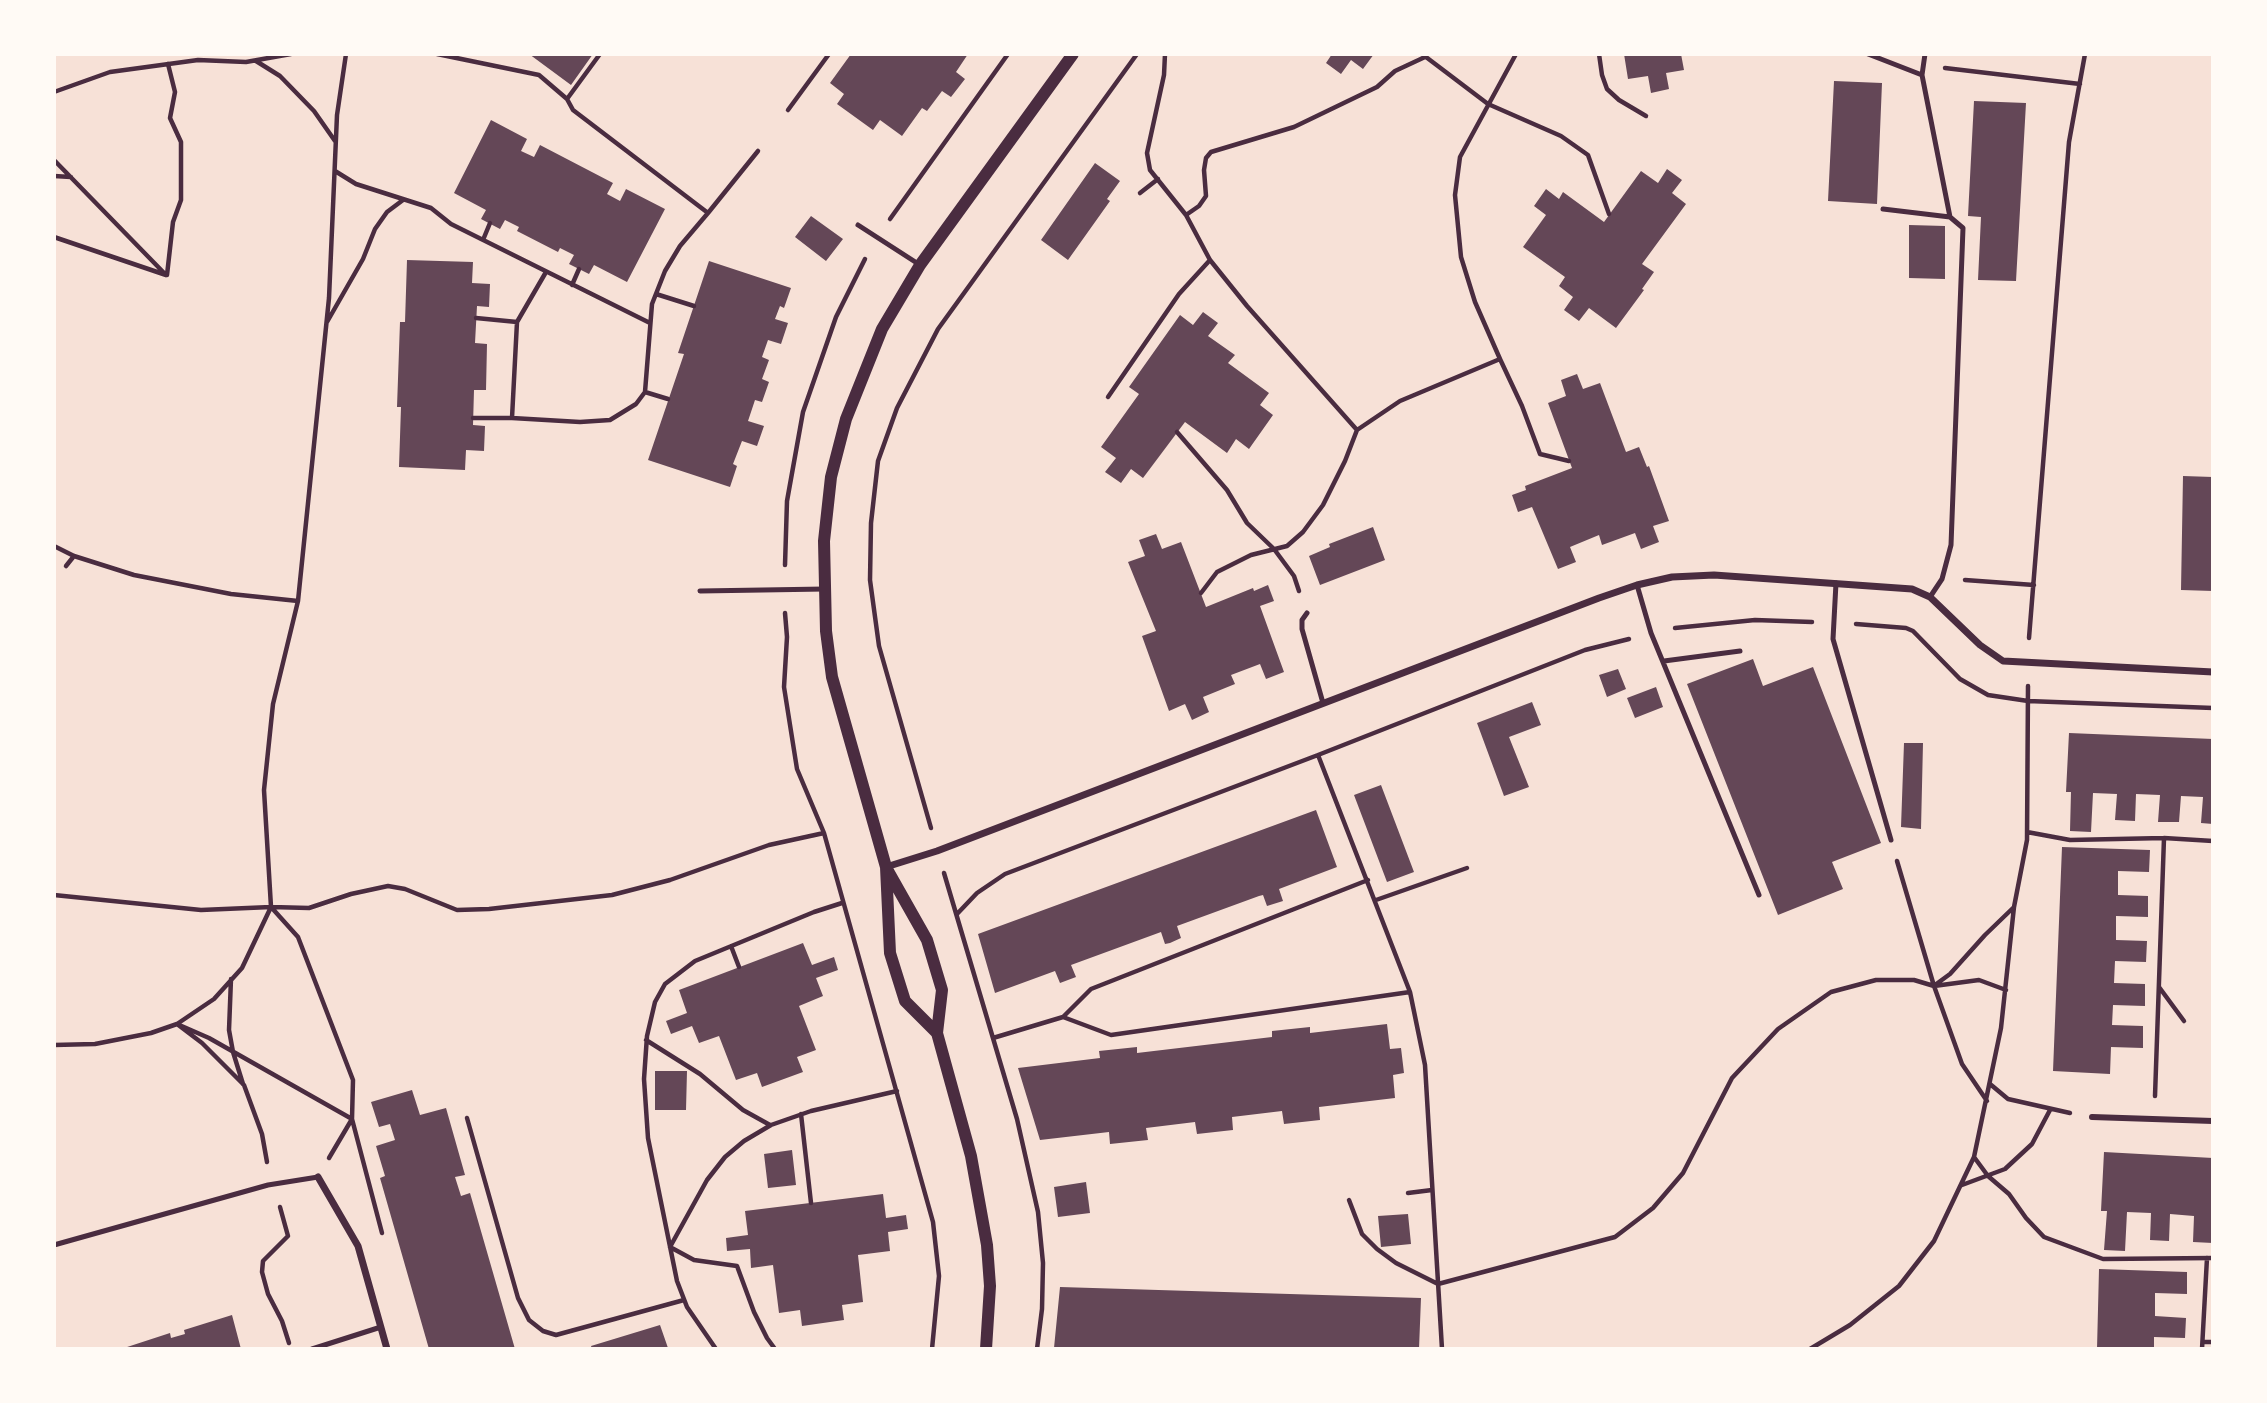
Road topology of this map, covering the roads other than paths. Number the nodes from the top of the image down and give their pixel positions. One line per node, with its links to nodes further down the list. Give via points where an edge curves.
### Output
1 (1073, 54): 8 (street)
2 (1868, 54): 4 (lane)
3 (1925, 54): 4 (lane)
4 (1922, 75): 6 (lane)
5 (1883, 209): 6 (lane)
6 (1950, 217): 13 (lane, via 1963,229 1951,545 1942,579)
7 (858, 225): 8 (lane)
8 (920, 265): 11 (street, via 882,329 846,419 831,477 824,541)
9 (1836, 583): 10 (street, via 1714,575); 13 (street, via 1912,589); 19 (lane, via 1833,639)
10 (1637, 585): 16 (lane); 18 (street)
11 (825, 589): 12 (lane); 20 (street, via 832,677)
12 (700, 591)
13 (1930, 597): 17 (street, via 2003,661)
14 (1307, 613): 18 (lane, via 1302,629)
15 (1740, 651): 16 (lane)
16 (1664, 661): 21 (lane)
17 (2213, 672)
18 (1324, 703): 20 (street)
19 (1891, 840)
20 (886, 867): 22 (street, via 927,940 942,990); 22 (street, via 890,953 897,977 905,1000)
21 (1759, 895)
22 (937, 1033): 30 (street, via 971,1156 988,1245)
23 (2092, 1117): 24 (street)
24 (2213, 1121)
25 (318, 1177): 26 (lane, via 273,1184); 27 (street, via 358,1246)
26 (54, 1245)
27 (381, 1327): 28 (lane); 29 (street)
28 (312, 1349)
29 (387, 1349)
30 (986, 1349)

